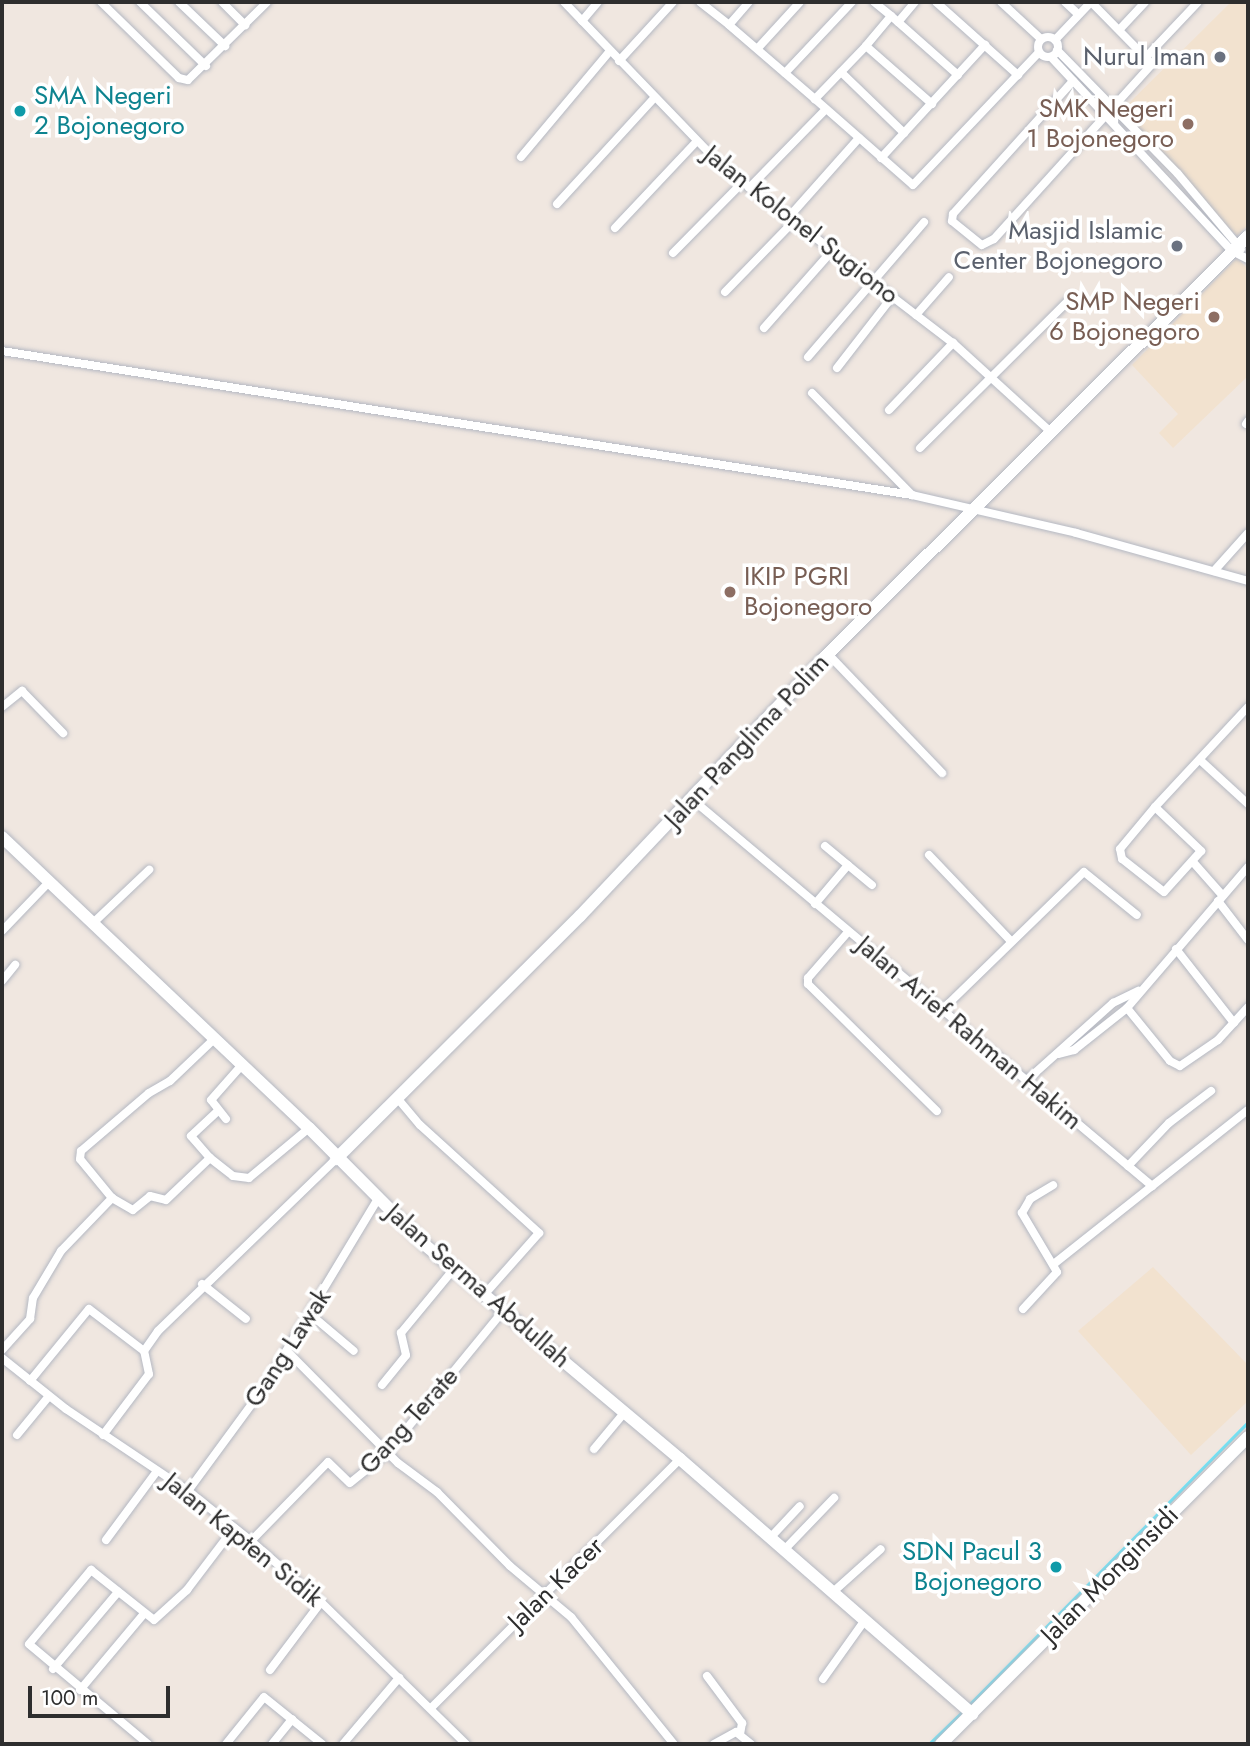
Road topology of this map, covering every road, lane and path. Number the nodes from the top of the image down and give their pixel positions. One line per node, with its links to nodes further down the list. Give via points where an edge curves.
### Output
1 (101, 2): 38 (street, via 180,78 193,79)
2 (140, 2): 38 (street)
3 (179, 2): 30 (street)
4 (222, 2): 24 (street)
5 (267, 2): 24 (street)
6 (564, 2): 23 (street, Jalan Kolonel Sugiono)
7 (598, 2): 23 (street)
8 (673, 2): 37 (street)
9 (700, 2): 25 (street)
10 (800, 2): 32 (street)
11 (852, 2): 40 (street)
12 (874, 2): 22 (street)
13 (915, 2): 22 (street)
14 (936, 2): 29 (street)
15 (1001, 2): 27 (street)
16 (1065, 2): 21 (street)
17 (1091, 2): 21 (street); 26 (street)
18 (1145, 2): 26 (street)
19 (1198, 2): 36 (street)
20 (746, 3): 25 (street)
21 (1078, 14): 28 (street)
22 (894, 19): 31 (street); 41 (street)
23 (582, 21): 33 (street, Jalan Kolonel Sugiono)
24 (245, 25): 30 (street)
25 (729, 25): 32 (street)
26 (1120, 29): 36 (street)
27 (1041, 39): 28 (street); 34 (street)
28 (1055, 40): 35 (street)
29 (985, 44): 41 (street); 42 (street)
30 (225, 46): 38 (street)
31 (866, 46): 39 (street); 46 (street)
32 (758, 48): 40 (street)
33 (610, 51): 37 (street, Jalan Kolonel Sugiono); 53 (street)
34 (1039, 52): 35 (street); 42 (street)
35 (1054, 54): 43 (street); 47 (street)
36 (1147, 56): 47 (street, via 1152,64)
37 (619, 61): 44 (street, Jalan Kolonel Sugiono)
38 (206, 66)
39 (841, 72): 45 (street); 50 (street)
40 (785, 73): 45 (street)
41 (958, 75): 46 (street)
42 (1018, 75): 54 (street, via 916,184 910,184)
43 (1073, 81): 49 (street); 49 (street, via 957,209 952,221 982,245 990,243)
44 (654, 98): 52 (street, Jalan Kolonel Sugiono); 56 (street)
45 (815, 99): 48 (street)
46 (932, 104): 50 (street)
47 (1112, 106): 49 (street); 60 (street)
48 (826, 109): 51 (street); 55 (street)
49 (1105, 113): 60 (street)
50 (904, 133): 54 (street)
51 (859, 138): 54 (street); 57 (street)
52 (696, 142): 55 (street, Jalan Kolonel Sugiono); 59 (street)
53 (522, 157)
54 (881, 158)
55 (746, 186): 57 (street, Jalan Kolonel Sugiono); 62 (street)
56 (557, 204)
57 (791, 220): 61 (street, Jalan Kolonel Sugiono); 65 (street)
58 (924, 222): 64 (street)
59 (615, 228)
60 (1242, 249): 77 (main road, Jalan Panglima Polim)
61 (831, 252): 64 (street, Jalan Kolonel Sugiono); 69 (street)
62 (674, 253)
63 (949, 277): 68 (street)
64 (871, 281): 66 (street, Jalan Kolonel Sugiono); 72 (street)
65 (725, 292)
66 (892, 297): 68 (street, Jalan Kolonel Sugiono); 73 (street)
67 (1071, 298): 74 (street)
68 (916, 314): 70 (street, Jalan Kolonel Sugiono)
69 (764, 328)
70 (953, 343): 74 (street, Jalan Kolonel Sugiono); 76 (street)
71 (2, 351): 79 (street)
72 (808, 357)
73 (837, 368)
74 (994, 378): 77 (street, Jalan Kolonel Sugiono); 78 (street)
75 (811, 393): 79 (street)
76 (889, 410)
77 (1052, 433): 80 (main road, Jalan Panglima Polim)
78 (920, 448)
79 (912, 495): 80 (street)
80 (977, 508): 82 (street); 84 (main road, Jalan Panglima Polim)
81 (1248, 533): 82 (street)
82 (1214, 571): 83 (street)
83 (1248, 581)
84 (828, 654): 89 (street); 90 (main road, Jalan Panglima Polim)
85 (2, 707): 87 (street, via 22,691)
86 (1246, 713): 88 (street)
87 (64, 733)
88 (1200, 760): 91 (street); 92 (street)
89 (942, 773)
90 (692, 800): 103 (street, Jalan Arief Rahman Hakim); 124 (main road, Jalan Panglima Polim)
91 (1248, 804)
92 (1155, 807): 96 (street, via 1200,849); 96 (street, via 1123,844 1122,859 1160,892)
93 (2, 837): 100 (main road, Jalan Serma Abdullah)
94 (825, 846): 97 (street)
95 (929, 855): 109 (street)
96 (1193, 862): 102 (street)
97 (848, 865): 101 (street); 103 (street)
98 (1248, 867): 102 (street)
99 (149, 870): 105 (street)
100 (49, 882): 105 (main road, Jalan Serma Abdullah); 106 (street)
101 (872, 885)
102 (1221, 899): 108 (street); 110 (street)
103 (815, 904): 107 (street, Jalan Arief Rahman Hakim)
104 (1137, 915): 109 (street, via 1084,872)
105 (92, 924): 119 (main road, Jalan Serma Abdullah)
106 (2, 931)
107 (848, 932): 116 (street, Jalan Arief Rahman Hakim); 127 (street, via 808,978 808,984)
108 (1248, 940)
109 (1011, 941): 116 (street)
110 (1176, 949): 113 (street); 118 (street)
111 (15, 965): 112 (street)
112 (2, 981)
113 (1139, 991): 114 (street); 117 (street)
114 (1113, 1003): 117 (street); 120 (street, via 1066,1041)
115 (1248, 1007): 118 (street)
116 (942, 1010): 122 (street, Jalan Arief Rahman Hakim)
117 (1124, 1010): 118 (street, via 1170,1061 1180,1066); 120 (street, via 1074,1050)
118 (1234, 1023)
119 (213, 1040): 121 (main road, Jalan Serma Abdullah); 135 (street, via 170,1081 149,1093 81,1151 80,1158)
120 (1059, 1054): 122 (street)
121 (241, 1066): 126 (street, via 212,1099); 129 (main road, Jalan Serma Abdullah)
122 (1026, 1081): 132 (street, Jalan Arief Rahman Hakim)
123 (1211, 1091): 132 (street, via 1169,1123)
124 (398, 1099): 131 (main road, Jalan Panglima Polim); 140 (street, via 420,1125 538,1232)
125 (1248, 1110): 134 (street)
126 (218, 1111): 128 (street); 130 (street, via 191,1136)
127 (937, 1111)
128 (226, 1119)
129 (309, 1128): 130 (street, via 250,1178 233,1176); 131 (main road, Jalan Serma Abdullah)
130 (210, 1158): 135 (street, via 166,1200 150,1196 133,1210)
131 (336, 1158): 136 (main road, Jalan Serma Abdullah); 139 (street)
132 (1128, 1166): 134 (street, Jalan Arief Rahman Hakim)
133 (1054, 1185): 137 (street, via 1030,1199 1022,1213)
134 (1152, 1186): 137 (street)
135 (112, 1198): 145 (street, via 61,1251 33,1298 30,1319)
136 (378, 1199): 138 (main road, Jalan Serma Abdullah); 143 (street, Gang Lawak)
137 (1055, 1263): 141 (street, via 1054,1277)
138 (453, 1270): 140 (main road, Jalan Serma Abdullah); 151 (street, via 401,1333 406,1355)
139 (202, 1284): 144 (street); 146 (street)
140 (484, 1295): 142 (main road, Jalan Serma Abdullah)
141 (1023, 1309)
142 (503, 1311): 153 (main road, Jalan Serma Abdullah); 158 (street, Gang Terate)
143 (310, 1314): 147 (street, Gang Lawak); 148 (street)
144 (246, 1319)
145 (2, 1350)
146 (144, 1351): 150 (street, via 89,1310); 155 (street, via 149,1374)
147 (287, 1351): 158 (street); 161 (street, Gang Lawak)
148 (354, 1351)
149 (2, 1357): 150 (street, Jalan Kapten Sidik)
150 (30, 1381): 152 (street, Jalan Kapten Sidik)
151 (382, 1385)
152 (49, 1396): 154 (street); 155 (street, Jalan Kapten Sidik)
153 (624, 1413): 157 (street); 159 (main road, Jalan Serma Abdullah)
154 (17, 1435)
155 (103, 1435): 160 (street, Jalan Kapten Sidik)
156 (1248, 1437): 183 (main road, Jalan Monginsidi)
157 (594, 1449)
158 (388, 1451): 167 (street, Gang Terate, via 350,1483 328,1462); 172 (street, via 437,1492)
159 (680, 1459): 165 (main road, Jalan Serma Abdullah); 172 (street, Jalan Kacer)
160 (157, 1471): 161 (street, Jalan Kapten Sidik); 166 (street)
161 (188, 1491): 164 (street, Jalan Kapten Sidik)
162 (834, 1499): 168 (street)
163 (800, 1506): 165 (street)
164 (234, 1528): 167 (street, Jalan Kapten Sidik); 174 (street, via 204,1570 158,1617 151,1620)
165 (771, 1537): 168 (main road, Jalan Serma Abdullah)
166 (106, 1540)
167 (251, 1541): 173 (street, Jalan Kapten Sidik)
168 (785, 1549): 171 (main road, Jalan Serma Abdullah)
169 (881, 1549): 171 (street)
170 (118, 1592): 174 (street); 176 (street); 176 (street, via 93,1570 88,1572 29,1644)
171 (833, 1592): 175 (main road, Jalan Serma Abdullah)
172 (542, 1596): 182 (street, Jalan Kacer); 192 (street, via 579,1626)
173 (321, 1602): 177 (street); 179 (street, Jalan Kapten Sidik)
174 (143, 1615): 181 (street)
175 (865, 1620): 180 (street); 183 (main road, Jalan Serma Abdullah)
176 (53, 1669): 181 (street)
177 (270, 1670)
178 (707, 1676): 185 (street, via 741,1723)
179 (399, 1678): 182 (street, Jalan Kapten Sidik); 190 (street)
180 (823, 1679)
181 (80, 1690): 187 (street)
182 (430, 1708): 191 (street, Jalan Kapten Sidik)
183 (966, 1709): 195 (main road, Jalan Monginsidi)
184 (292, 1719): 186 (street); 188 (street, via 262,1698); 189 (street)
185 (740, 1734): 193 (street, via 732,1733); 194 (street)
186 (318, 1743)
187 (148, 1744)
188 (226, 1744)
189 (272, 1744)
190 (343, 1744)
191 (466, 1744)
192 (674, 1744)
193 (714, 1744)
194 (751, 1744)
195 (941, 1744)

